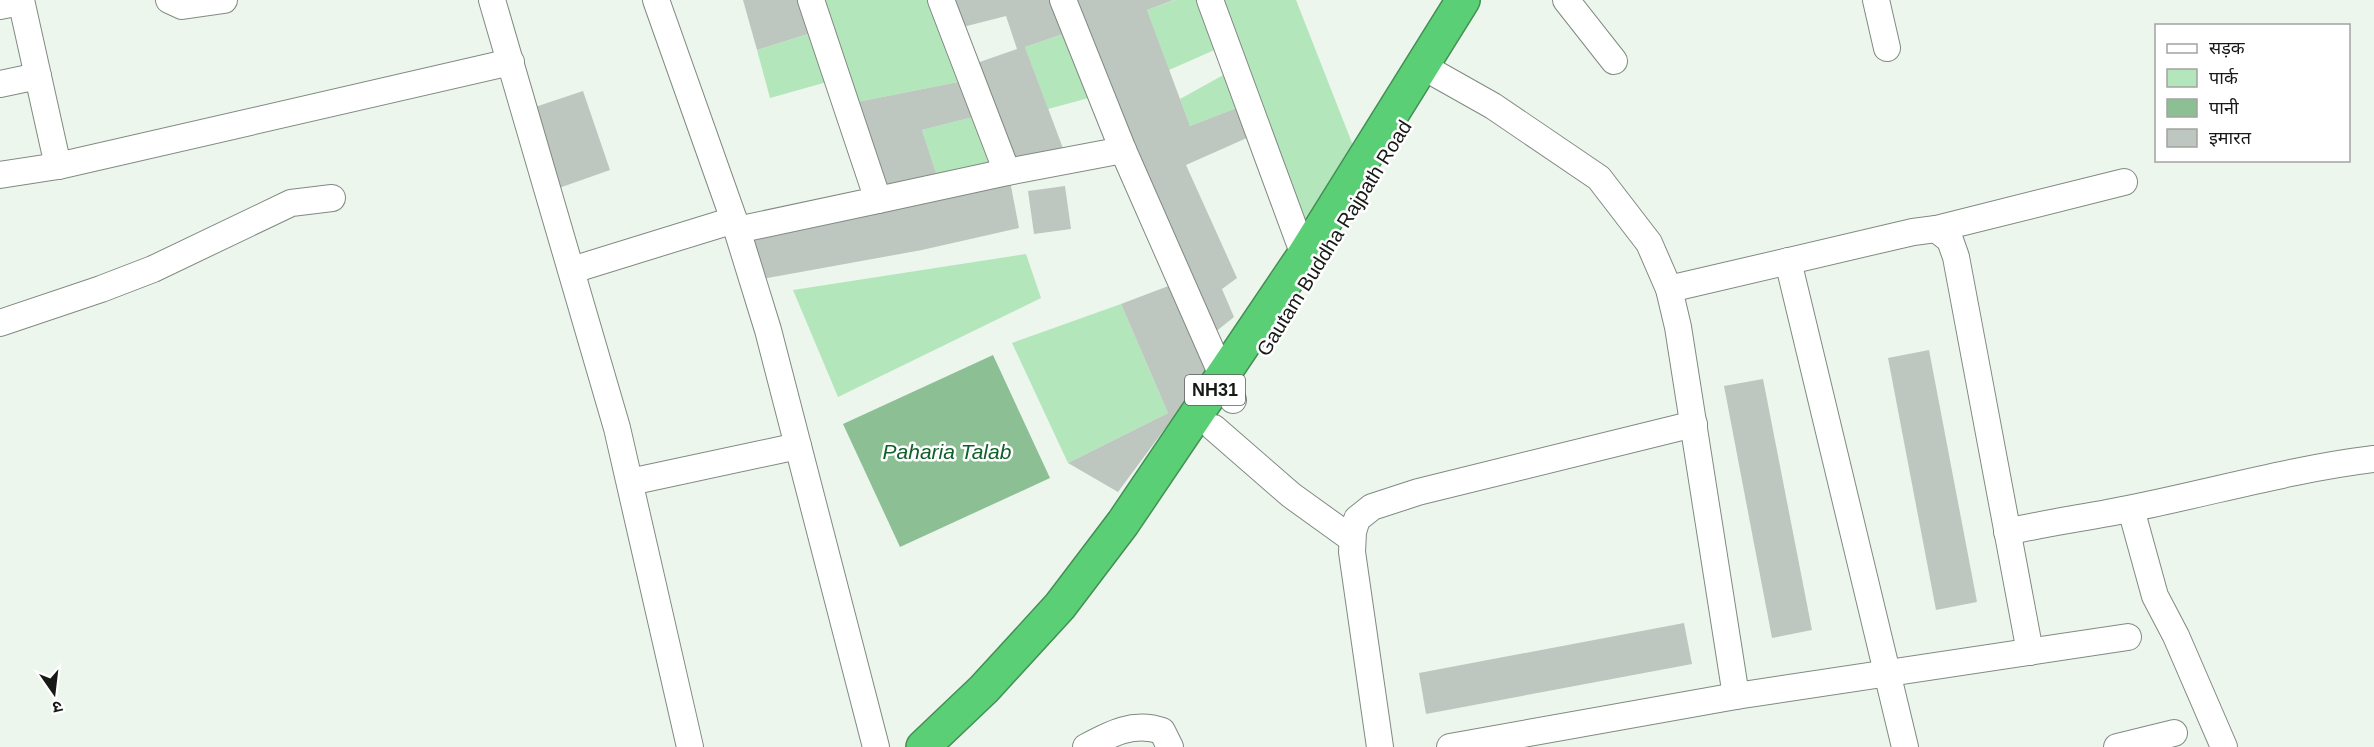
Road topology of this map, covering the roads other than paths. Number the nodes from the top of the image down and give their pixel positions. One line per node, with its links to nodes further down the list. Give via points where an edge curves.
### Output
1 (170, 0): 2 (street, via 182,6)
2 (224, 0)
3 (492, 0): 16 (street)
4 (657, 0): 27 (street)
5 (811, 0): 26 (street)
6 (941, 0): 22 (street)
7 (1063, 0): 20 (street)
8 (1210, 0): 29 (street)
9 (1463, 0): 17 (highway, NH31)
10 (1483, 0): 17 (highway, Gautam Buddha Rajpath Road / NH31)
11 (1566, 0): 15 (street)
12 (1876, 0): 14 (street)
13 (14, 3): 18 (street)
14 (1887, 48)
15 (1614, 61)
16 (511, 62): 21 (street); 31 (street)
17 (1429, 70): 29 (highway, NH31); 32 (street, via 1493,106 1599,178 1649,243); 34 (highway, Gautam Buddha Rajpath Road / NH31)
18 (38, 76): 19 (street); 21 (street)
19 (0, 84)
20 (1123, 150): 22 (street); 34 (street)
21 (58, 166): 23 (street)
22 (1007, 172): 26 (street)
23 (0, 176)
24 (2124, 182): 28 (street)
25 (332, 198): 33 (street, via 291,204 101,290)
26 (878, 200): 27 (street)
27 (736, 225): 31 (street); 37 (street)
28 (1936, 229): 30 (street); 41 (street, via 1950,240 1956,257)
29 (1304, 255): 34 (highway, NH31)
30 (1788, 261): 32 (street); 45 (street)
31 (572, 270): 39 (street)
32 (1669, 289): 35 (street)
33 (0, 323)
34 (1228, 389): 36 (highway, Gautam Buddha Rajpath Road / NH31); 50 (highway, NH31, via 1060,606 984,689)
35 (1694, 424): 42 (street, via 1418,492 1372,507 1357,519); 46 (street)
36 (1214, 428): 42 (street, via 1291,495); 51 (highway, Gautam Buddha Rajpath Road / NH31, via 1093,592 1045,648)
37 (798, 446): 39 (street); 49 (street)
38 (2374, 459): 40 (street)
39 (630, 482): 48 (street)
40 (2131, 509): 41 (street); 58 (street, via 2155,596)
41 (2007, 532): 44 (street)
42 (1352, 539): 54 (street)
43 (2128, 637): 44 (street)
44 (2030, 652): 45 (street)
45 (1886, 674): 46 (street); 56 (street)
46 (1736, 696): 55 (street)
47 (2174, 733): 57 (street)
48 (690, 747)
49 (876, 747)
50 (923, 747)
51 (948, 747)
52 (1086, 747): 53 (street, via 1115,732 1151,727 1162,731)
53 (1170, 747)
54 (1380, 747)
55 (1450, 747)
56 (1905, 747)
57 (2117, 747)
58 (2224, 747)

